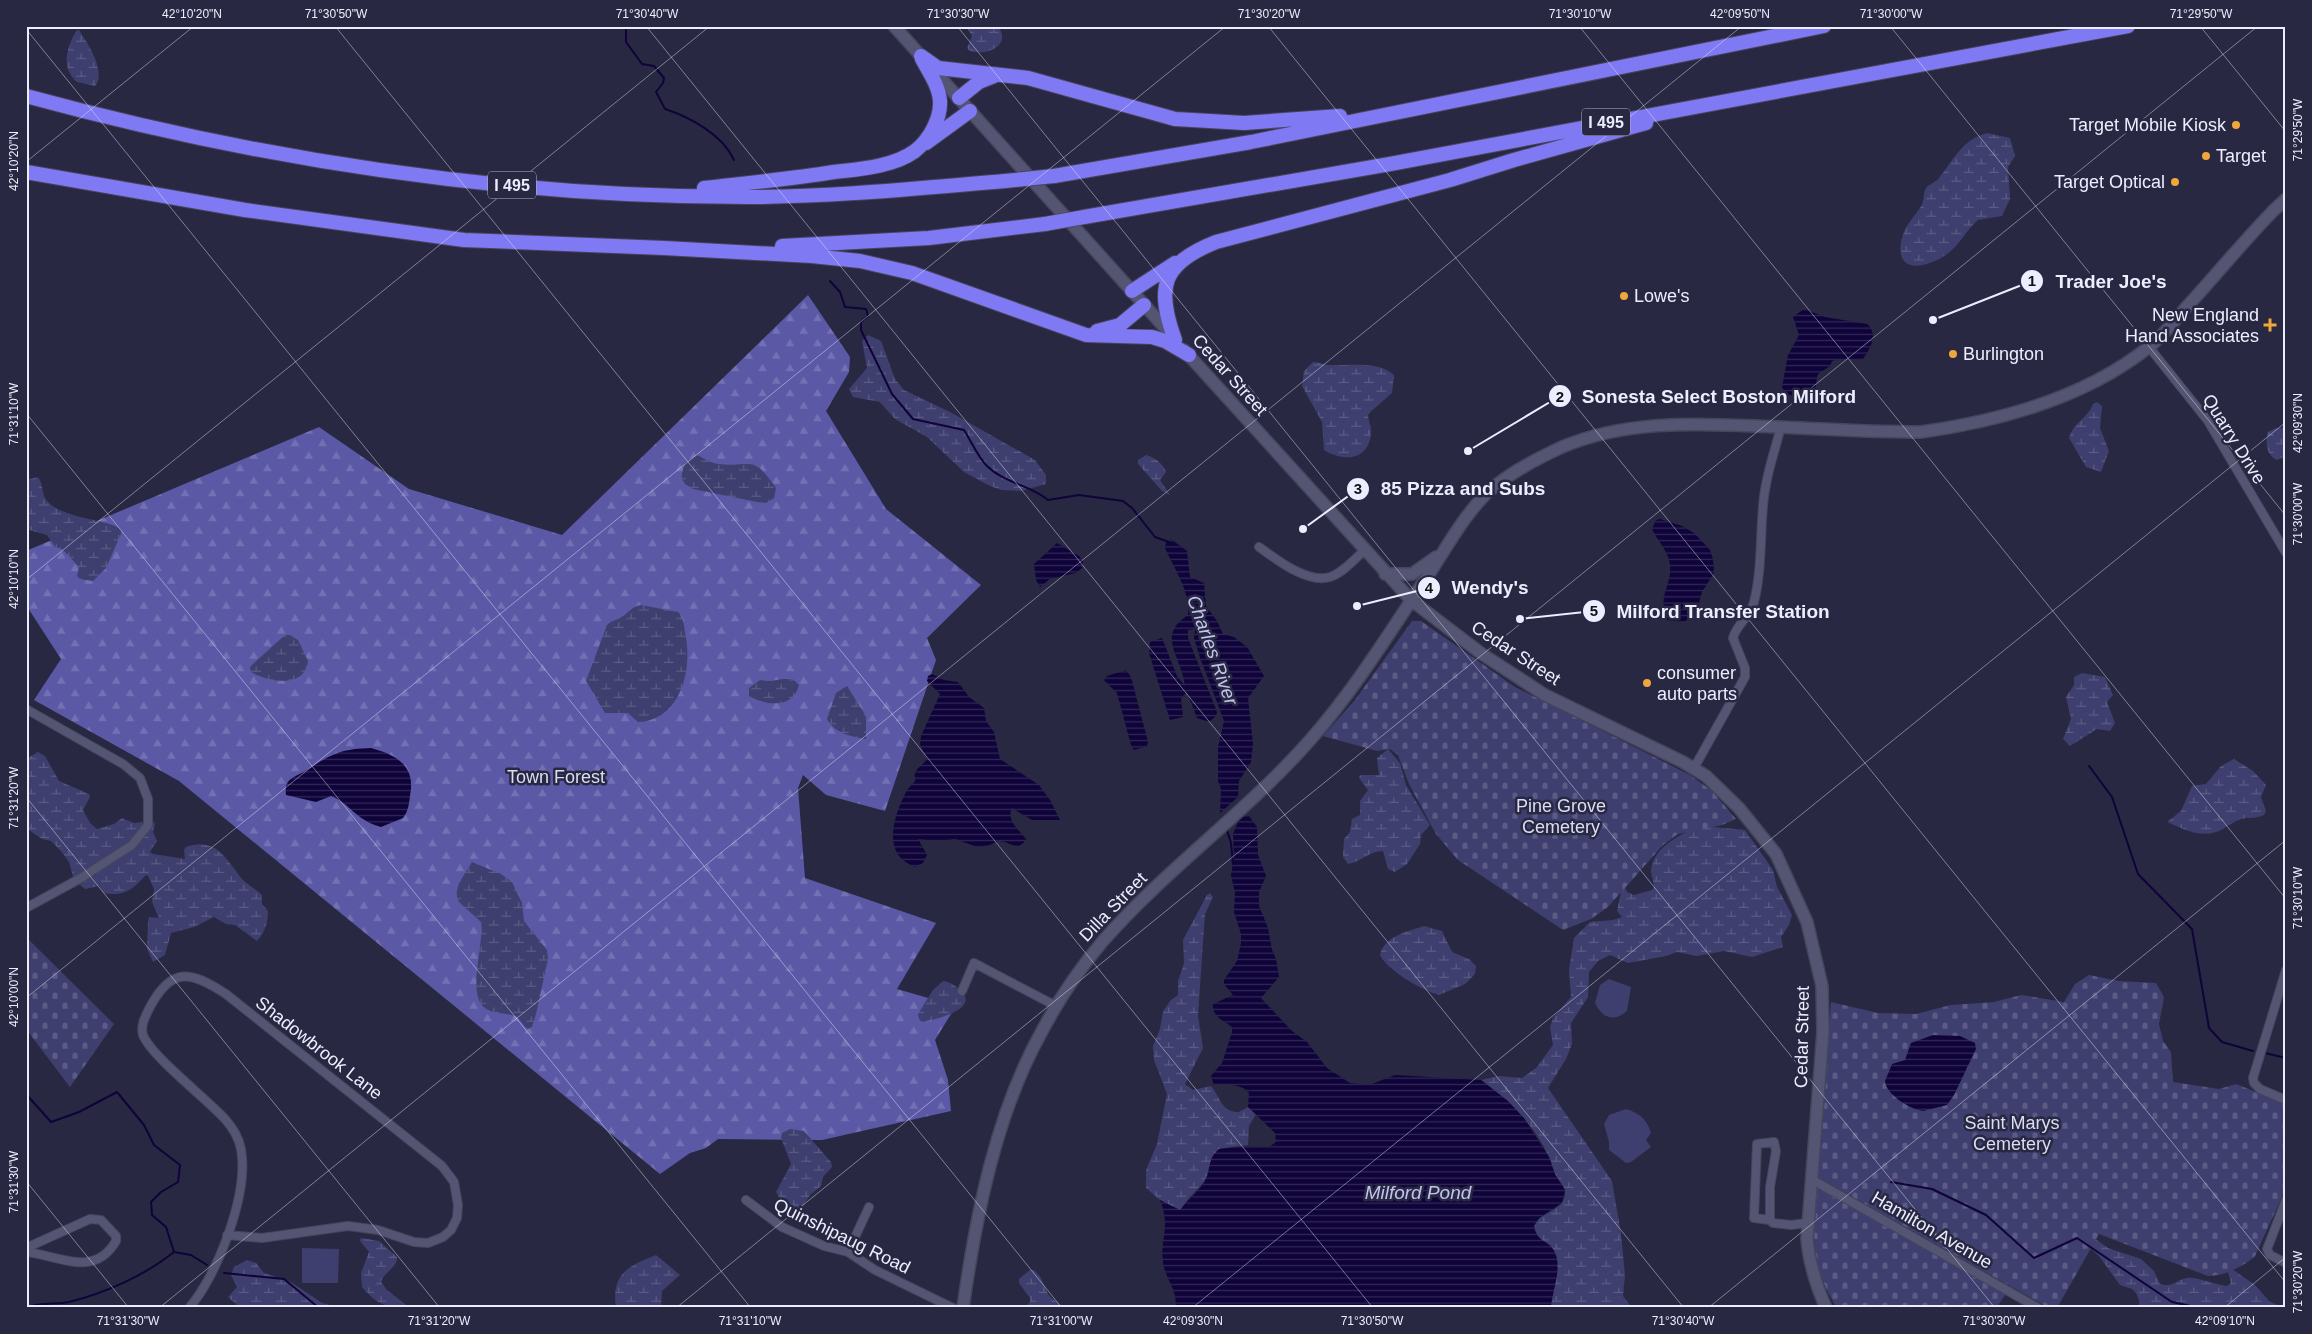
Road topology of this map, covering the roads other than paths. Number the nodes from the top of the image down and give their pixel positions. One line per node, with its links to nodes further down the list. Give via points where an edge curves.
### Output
1 (894, 26): 4 (main road, Cedar Street)
2 (1824, 26): 9 (highway, I 495)
3 (2128, 26): 7 (highway, I 495)
4 (921, 56): 5 (highway, via 949,70); 8 (main road, Cedar Street); 11 (highway, via 938,91 940,105 935,125)
5 (1004, 74): 8 (highway, via 979,82); 9 (highway, via 1141,111 1203,122 1286,121)
6 (26, 96): 13 (highway, I 495, via 178,134 330,163 471,182)
7 (1748, 96): 15 (highway, I 495, bridge, via 1390,164 1044,224 865,243); 16 (highway, via 1216,242)
8 (959, 98): 10 (main road, Cedar Street)
9 (1415, 110): 13 (highway, I 495, bridge, via 1212,150 1054,176 909,189 757,196)
10 (970, 111): 11 (highway); 17 (main road, Cedar Street)
11 (916, 150): 13 (highway, via 870,167 773,182)
12 (26, 172): 15 (highway, I 495, via 254,212 464,240)
13 (646, 194)
14 (2286, 199): 21 (main road, Dilla Street)
15 (664, 248): 19 (highway, via 812,256 880,265 912,273)
16 (1187, 255): 17 (highway); 20 (highway, via 1168,280 1164,294 1165,311)
17 (1132, 291): 18 (main road, Cedar Street)
18 (1144, 305): 19 (highway, via 1114,327); 20 (main road, Cedar Street)
19 (1074, 331): 22 (highway, via 1099,337 1152,337)
20 (1175, 340): 22 (main road, Cedar Street)
21 (2149, 347): 23 (main road, Dilla Street, via 2072,392 2022,410 1945,429 1888,432); 27 (street, Quarry Drive, via 2208,420)
22 (1189, 355): 25 (main road, Cedar Street)
23 (1781, 427): 26 (main road, Dilla Street, via 1659,425 1579,441 1531,463 1495,486 1478,503); 31 (street, via 1763,504 1762,554 1754,603 1733,638 1746,674)
24 (1259, 546): 25 (street, via 1284,565 1320,578 1336,574)
25 (1364, 551): 28 (main road, Cedar Street)
26 (1444, 551): 28 (main road, via 1412,574); 29 (main road, Dilla Street)
27 (2286, 553)
28 (1385, 574): 29 (main road, Cedar Street)
29 (1411, 600): 31 (main road, Cedar Street, via 1477,651 1544,695); 35 (main road, Dilla Street, via 1325,723 1298,754 1113,930)
30 (26, 709): 32 (street, via 123,764 140,778 148,799 148,825 132,845)
31 (1694, 768): 37 (main road, Cedar Street, via 1722,790 1776,854 1807,922 1822,986 1823,1032)
32 (26, 908)
33 (2286, 970): 36 (street, via 2253,1078 2260,1089)
34 (962, 991): 35 (street, via 974,963)
35 (1056, 1006): 49 (main road, Dilla Street, via 1029,1057 998,1136)
36 (2286, 1100)
37 (1811, 1179): 42 (main road, Cedar Street); 51 (street, Hamilton Avenue)
38 (746, 1200): 45 (street, Quinshipaug Road, via 782,1227 824,1246)
39 (2286, 1200): 46 (street, via 2268,1244 2268,1252)
40 (869, 1207): 45 (street)
41 (1770, 1220): 41 (street, via 1770,1187 1776,1151 1774,1142 1756,1144 1754,1218); 42 (street, via 1791,1225)
42 (1808, 1223): 50 (main road, Cedar Street, via 1809,1256 1816,1287)
43 (227, 1235): 43 (street, Shadowbrook Lane, via 262,1238 348,1226 428,1243 443,1238 455,1225 458,1218 457,1195 454,1182 442,1166 354,1095 226,994 203,980 180,976 171,979 159,991 144,1018 142,1032 148,1044 226,1120 236,1136 241,1148 242,1166); 47 (street, via 212,1275)
44 (26, 1250): 44 (street, via 69,1262 84,1262 106,1252 116,1241 116,1236 101,1220 90,1219)
45 (848, 1252): 48 (street, Quinshipaug Road, via 875,1270)
46 (2286, 1263)
47 (189, 1308)
48 (954, 1308)
49 (963, 1308)
50 (1826, 1308)
51 (2038, 1308)

